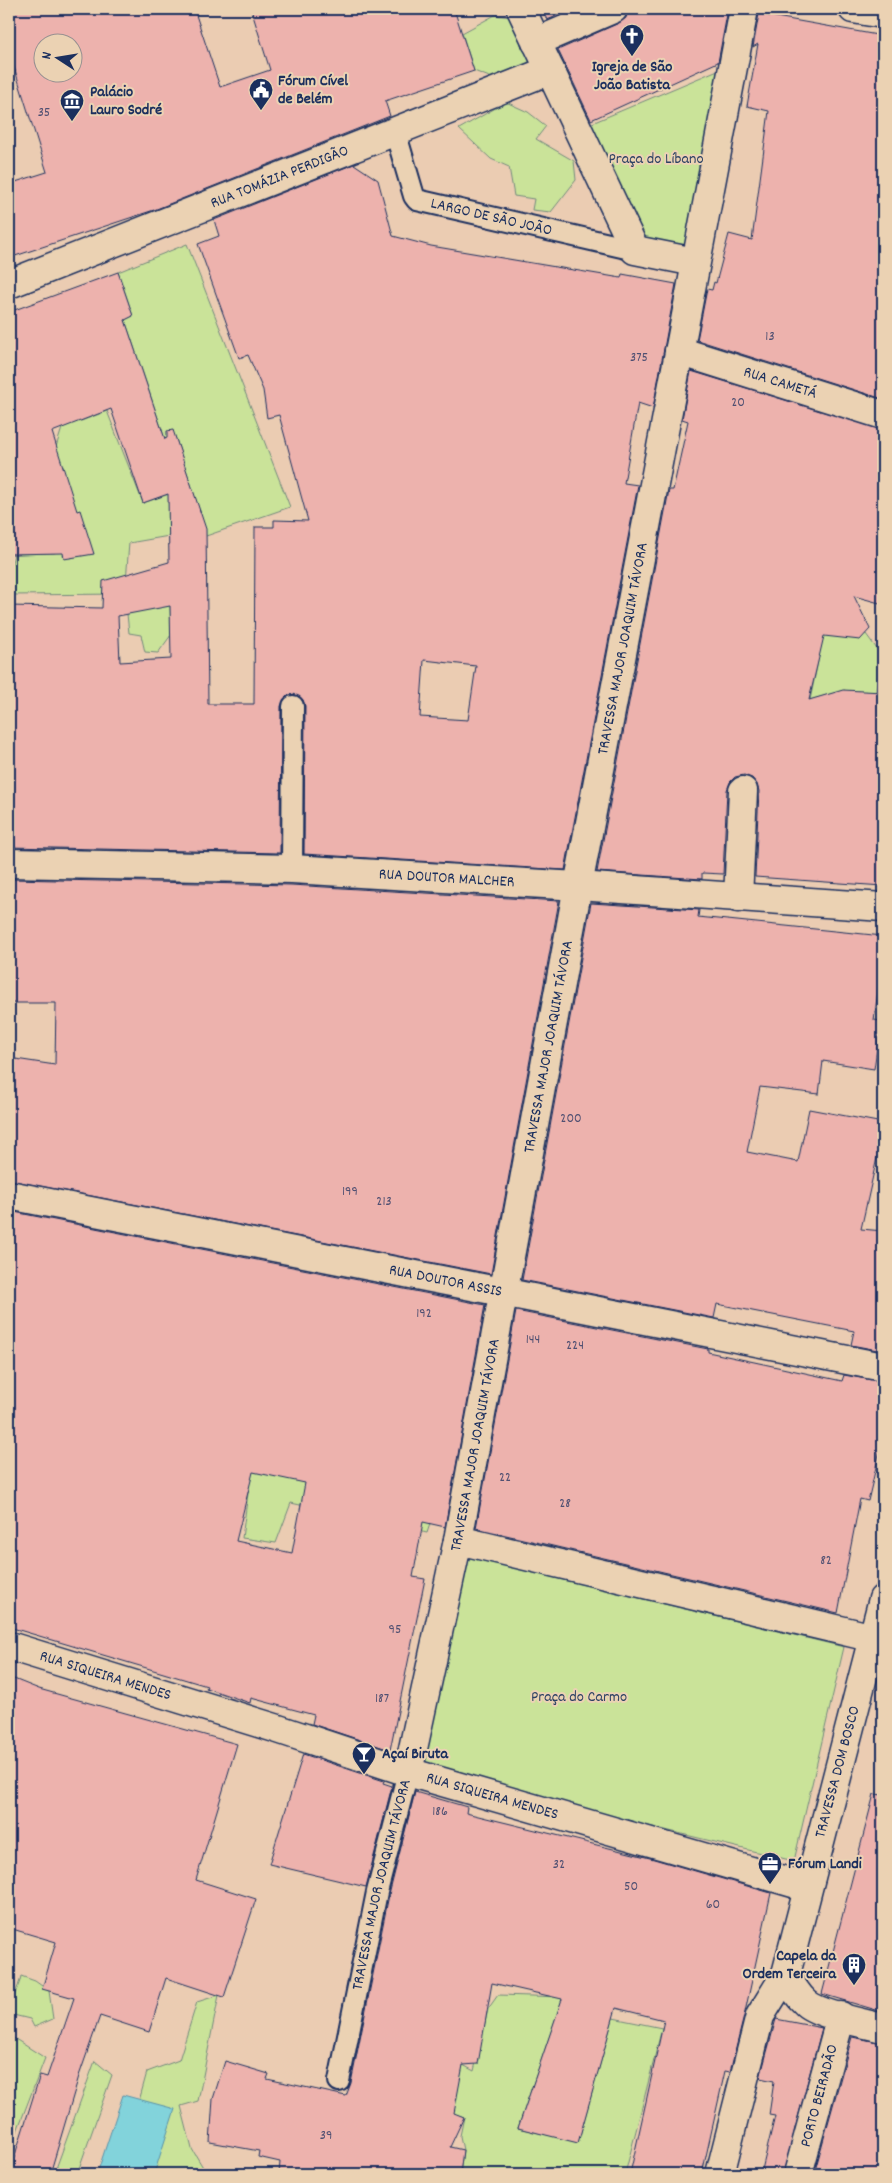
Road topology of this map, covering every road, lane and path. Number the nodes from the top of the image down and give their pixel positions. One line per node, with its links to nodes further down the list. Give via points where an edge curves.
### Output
1 (521, 9): 6 (street)
2 (613, 9): 6 (street)
3 (744, 9): 10 (street, TRAVESSA MAJOR JOAQUIM TÁVORA)
4 (852, 9): 5 (street)
5 (883, 14)
6 (536, 42): 7 (street)
7 (550, 70): 8 (street, RUA TOMÁZIA PERDIGÃO); 9 (street)
8 (396, 131): 9 (lane, LARGO DE SÃO JOÃO, via 417,200); 11 (street, RUA TOMÁZIA PERDIGÃO)
9 (635, 250): 10 (street, LARGO DE SÃO JOÃO)
10 (695, 262): 12 (street, TRAVESSA MAJOR JOAQUIM TÁVORA)
11 (9, 284)
12 (679, 351): 13 (street, RUA CAMETÁ); 18 (street, TRAVESSA MAJOR JOAQUIM TÁVORA)
13 (883, 415)
14 (294, 706): 17 (lane)
15 (743, 791): 19 (street)
16 (9, 863): 17 (street, RUA DOUTOR MALCHER)
17 (292, 869): 18 (street, RUA DOUTOR MALCHER)
18 (578, 886): 19 (street, RUA DOUTOR MALCHER); 22 (street, TRAVESSA MAJOR JOAQUIM TÁVORA)
19 (738, 898): 20 (street, RUA DOUTOR MALCHER)
20 (883, 908)
21 (9, 1195): 22 (street, RUA DOUTOR ASSIS)
22 (504, 1293): 23 (street, RUA DOUTOR ASSIS); 24 (street, TRAVESSA MAJOR JOAQUIM TÁVORA)
23 (883, 1368)
24 (458, 1540): 26 (street); 28 (street, TRAVESSA MAJOR JOAQUIM TÁVORA)
25 (883, 1599): 26 (street, TRAVESSA DOM BOSCO)
26 (874, 1638): 29 (street, TRAVESSA DOM BOSCO)
27 (9, 1646): 28 (street, RUA SIQUEIRA MENDES)
28 (408, 1772): 29 (street, RUA SIQUEIRA MENDES); 33 (lane, TRAVESSA MAJOR JOAQUIM TÁVORA, via 377,1892)
29 (807, 1887): 30 (street, TRAVESSA DOM BOSCO)
30 (786, 1974): 31 (street, via 794,1990 807,2004); 34 (street, TRAVESSA DOM BOSCO, via 760,2016)
31 (841, 2016): 32 (street); 35 (street, PORTO BEIRADÃO)
32 (883, 2028)
33 (339, 2081)
34 (720, 2174)
35 (798, 2174)

